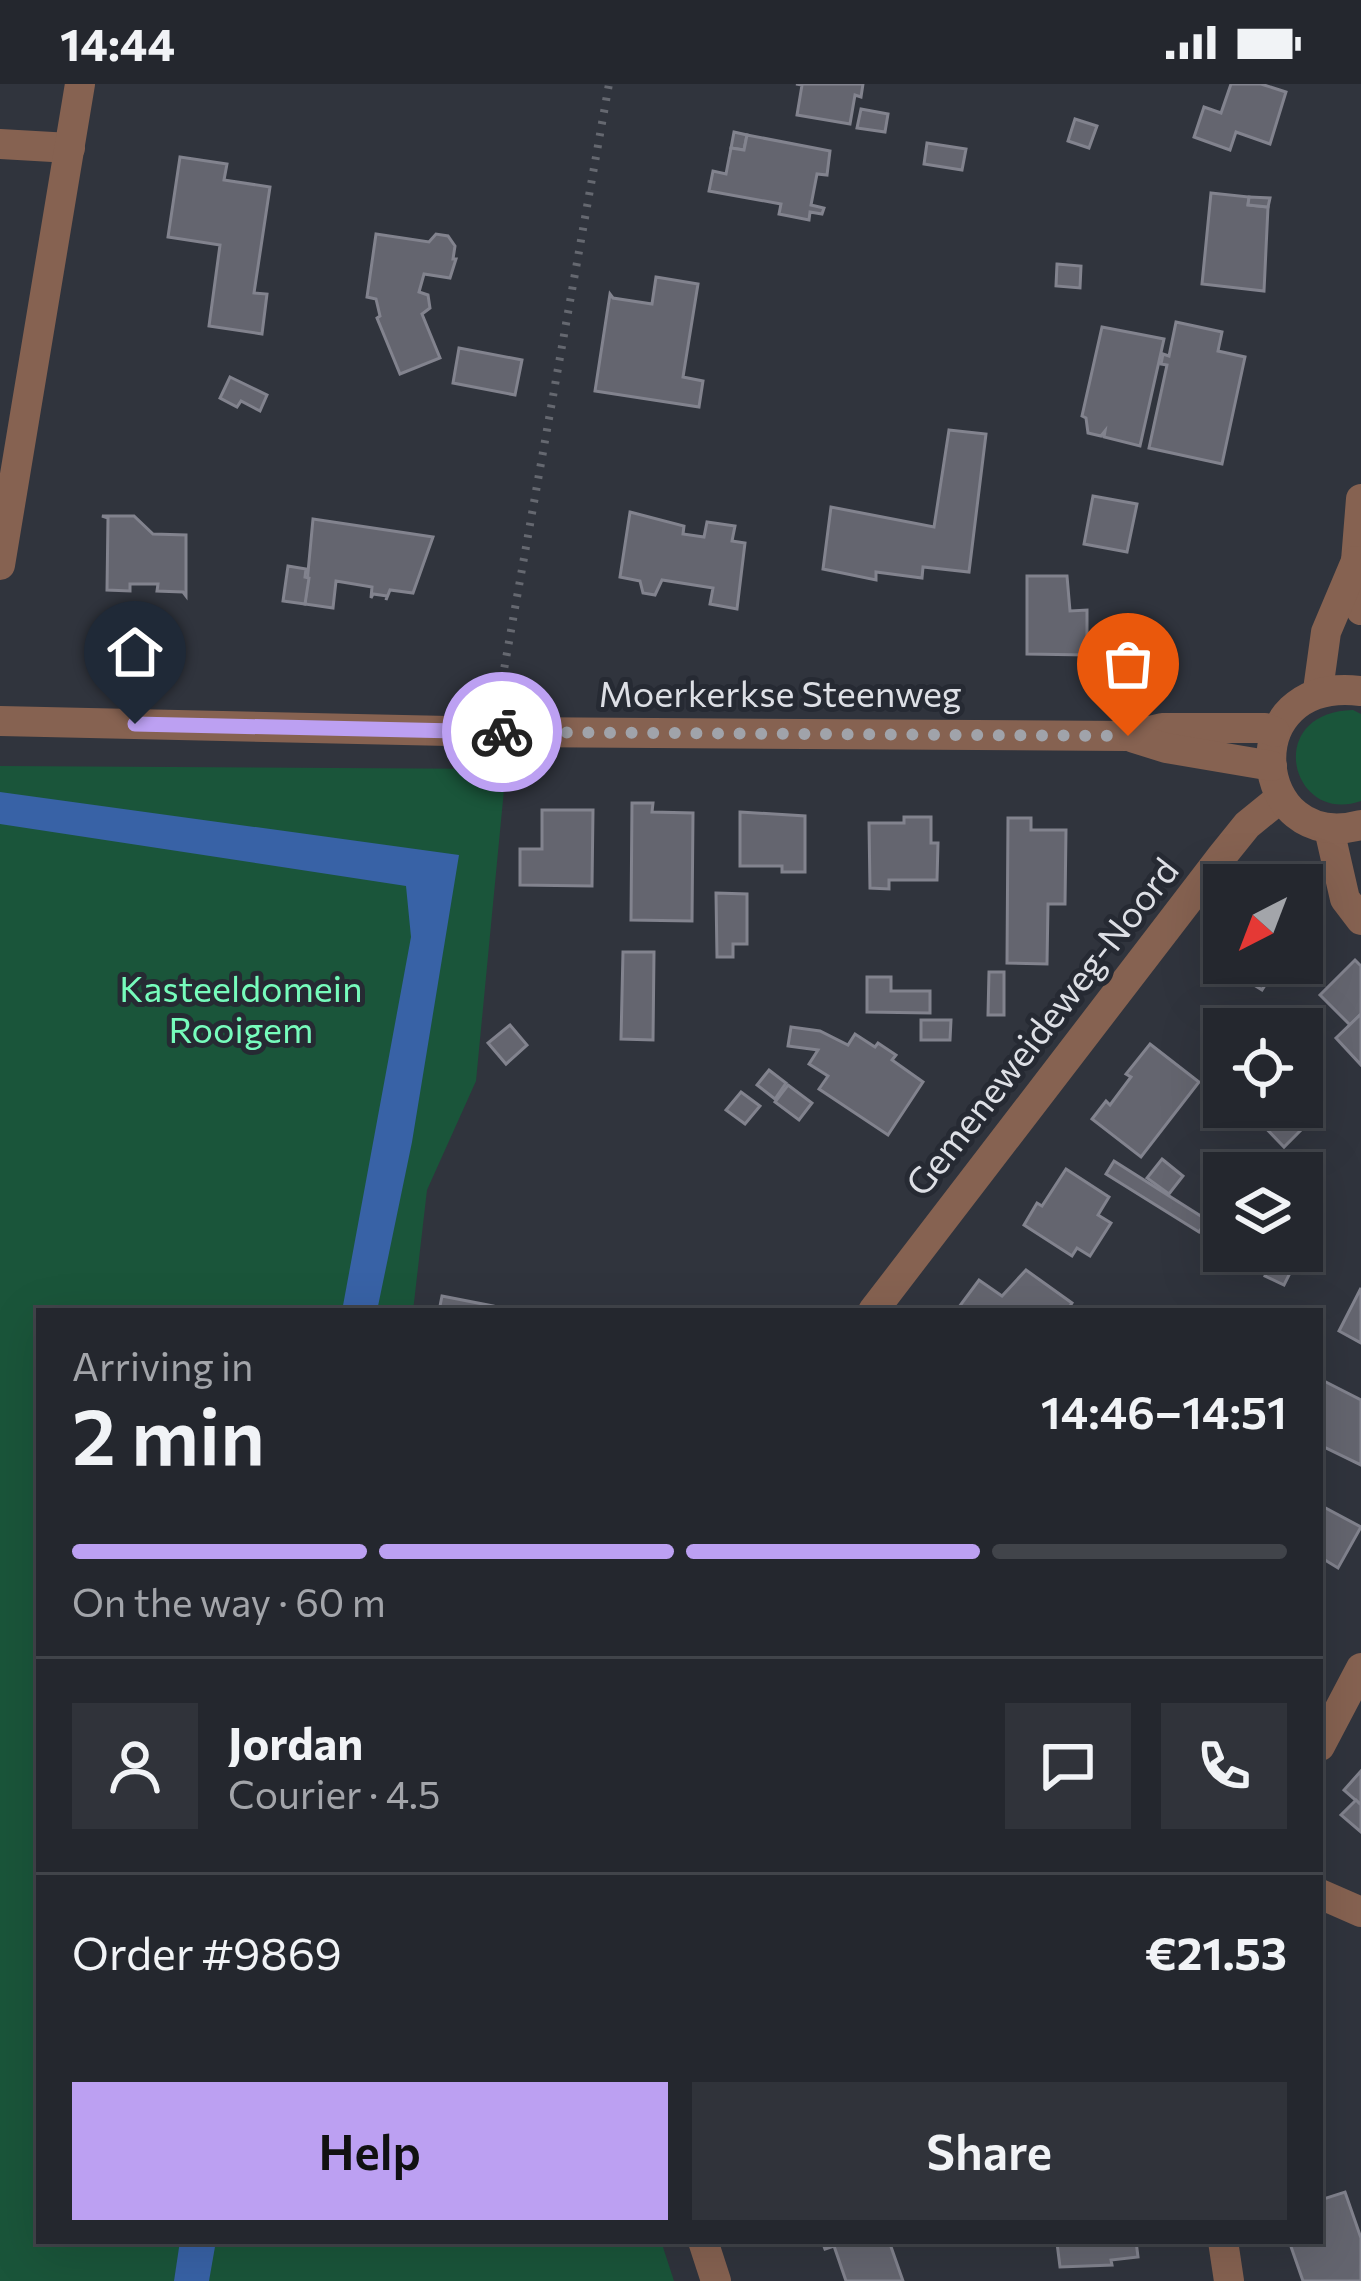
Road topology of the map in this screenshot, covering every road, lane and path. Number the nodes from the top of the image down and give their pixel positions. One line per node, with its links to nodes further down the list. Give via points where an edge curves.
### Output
1 (80, 84): 4 (street)
2 (609, 84): 12 (path)
3 (0, 144): 4 (street)
4 (70, 148): 7 (street)
5 (1361, 499): 6 (street)
6 (1356, 562): 8 (street); 10 (street, via 1326,632)
7 (0, 565)
8 (1361, 610)
9 (1361, 675): 11 (street)
10 (1318, 690): 11 (street); 14 (street, via 1297,702)
11 (1360, 690)
12 (499, 696)
13 (0, 721): 15 (street, Moerkerkse Steenweg)
14 (1275, 732): 15 (street, Moerkerkse Steenweg, via 1162,728); 16 (street)
15 (1128, 736): 16 (street, Moerkerkse Steenweg)
16 (1272, 766): 17 (street)
17 (1280, 799): 19 (street, via 1305,822); 21 (street, Gemeneweideweg-Noord, via 1222,856)
18 (1361, 826): 19 (street)
19 (1330, 830): 20 (street, via 1345,898)
20 (1361, 920)
21 (875, 1308)
22 (1361, 1668): 23 (street)
23 (1323, 1740)
24 (1323, 1895): 25 (street)
25 (1361, 1912)
26 (704, 2244): 28 (street)
27 (1223, 2244): 29 (street)
28 (716, 2281)
29 (1229, 2281)

